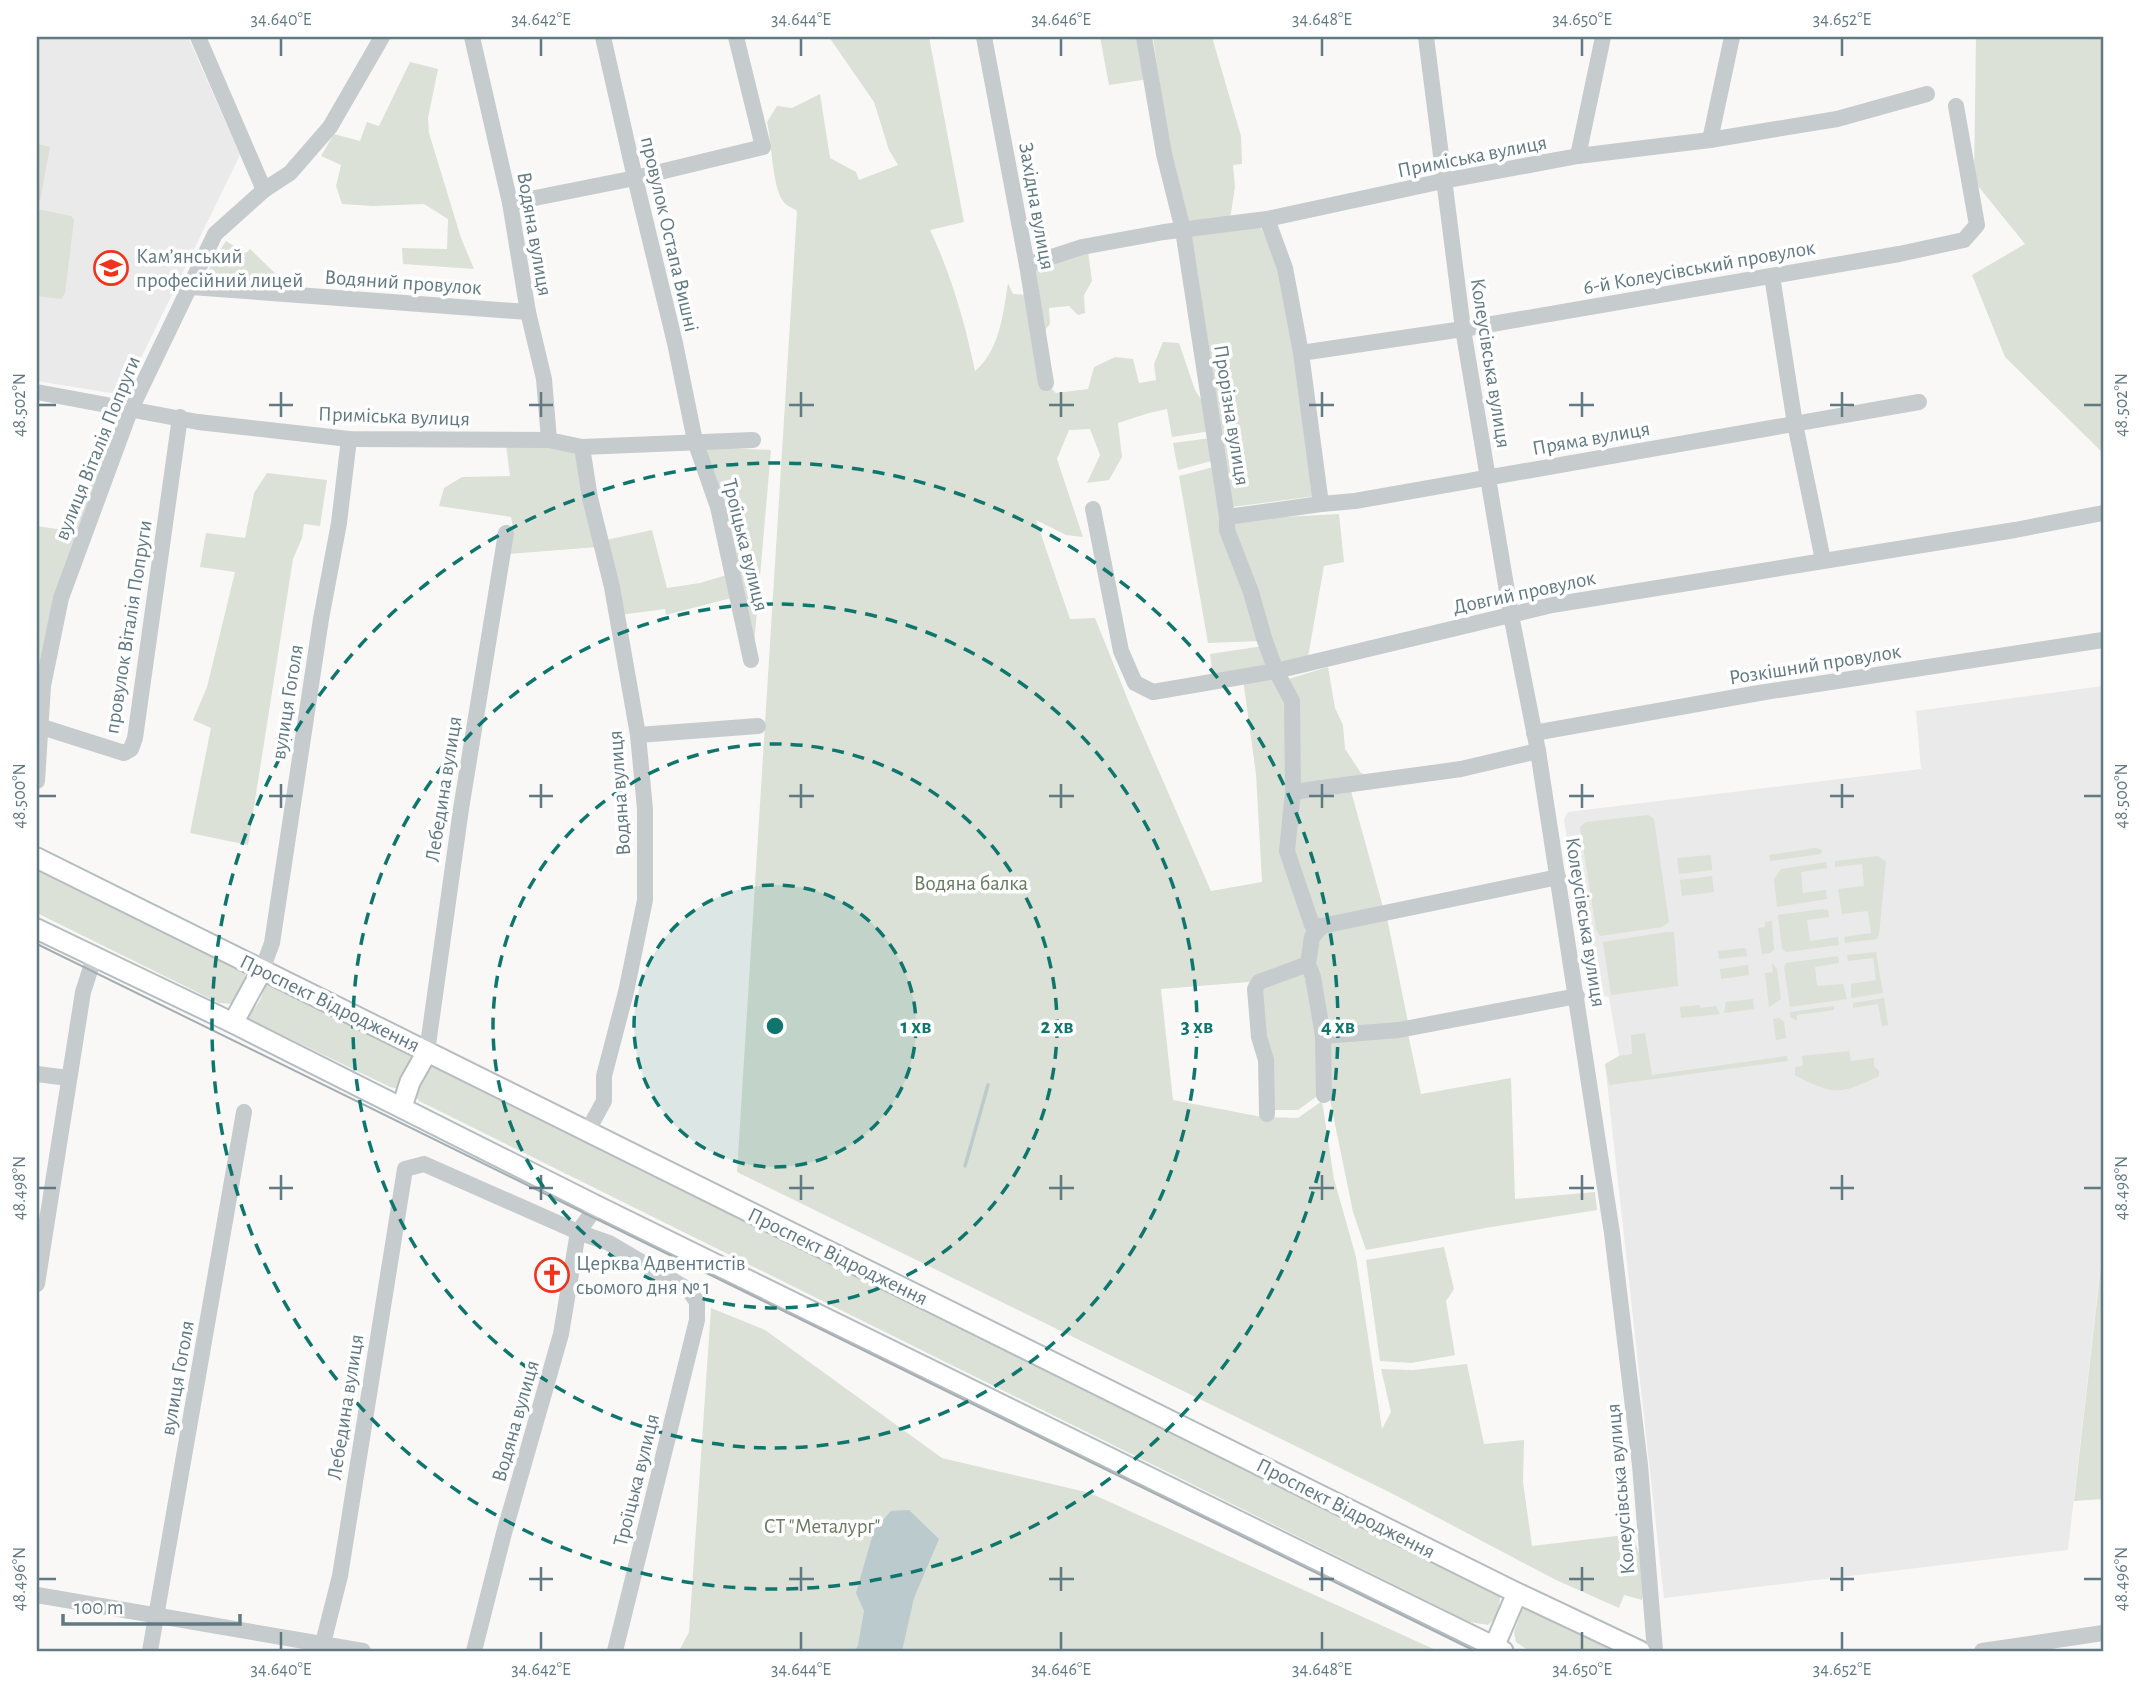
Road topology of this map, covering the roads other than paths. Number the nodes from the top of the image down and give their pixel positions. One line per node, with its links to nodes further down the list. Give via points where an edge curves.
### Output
1 (198, 37): 17 (street)
2 (382, 37): 17 (street, вулиця Віталія Попруги, via 330,127 290,173)
3 (472, 37): 18 (street, Водяна вулиця)
4 (603, 37): 15 (street, провулок Остапа Вишні)
5 (736, 37): 15 (street, via 763,147)
6 (984, 37): 21 (street, Західна вулиця)
7 (1144, 37): 20 (street, Прорізна вулиця, via 1164,154)
8 (1426, 37): 16 (street, Колеусівська вулиця)
9 (1602, 37): 14 (street)
10 (1732, 37): 13 (street)
11 (1927, 94): 13 (street, Приміська вулиця, via 1837,119)
12 (1955, 106): 22 (street, 6-й Колеусівський провулок, via 1977,225 1964,240)
13 (1710, 140): 14 (street, Приміська вулиця)
14 (1578, 156): 16 (street, Приміська вулиця)
15 (635, 178): 18 (street); 36 (street, провулок Остапа Вишні)
16 (1443, 181): 19 (street, Приміська вулиця); 25 (street, Колеусівська вулиця)
17 (264, 190): 23 (street, вулиця Віталія Попруги, via 215,234)
18 (510, 203): 24 (street, Водяна вулиця)
19 (1268, 219): 20 (street, Приміська вулиця); 26 (street, via 1285,268)
20 (1183, 230): 21 (street, Приміська вулиця, via 1082,247); 42 (street, Прорізна вулиця)
21 (1027, 265): 27 (street, Західна вулиця)
22 (1772, 275): 25 (street, 6-й Колеусівський провулок); 32 (street)
23 (191, 287): 24 (street, Водяний провулок); 30 (street, вулиця Віталія Попруги)
24 (528, 312): 34 (street, Водяна вулиця, via 544,379)
25 (1463, 329): 26 (street, 6-й Колеусівський провулок); 38 (street, Колеусівська вулиця)
26 (1301, 353): 39 (street)
27 (1046, 383)
28 (37, 392): 30 (street, Приміська вулиця)
29 (1919, 402): 32 (street, Пряма вулиця)
30 (130, 411): 31 (street, Приміська вулиця); 50 (street, вулиця Віталія Попруги, via 61,598 43,686)
31 (180, 417): 33 (street, Приміська вулиця); 50 (street, провулок Віталія Попруги, via 131,749 124,753)
32 (1796, 424): 38 (street, Пряма вулиця); 44 (street)
33 (349, 439): 34 (street, Приміська вулиця); 62 (street, вулиця Гоголя, via 272,943)
34 (549, 440): 37 (street, Приміська вулиця)
35 (753, 440): 36 (street, Приміська вулиця)
36 (695, 441): 37 (street, Приміська вулиця); 47 (street, Троїцька вулиця, via 718,507)
37 (582, 447): 52 (street, Водяна вулиця)
38 (1487, 477): 39 (street, Пряма вулиця); 45 (street, Колеусівська вулиця)
39 (1321, 503): 42 (street, Пряма вулиця)
40 (1093, 509): 48 (street, Довгий провулок, via 1121,651 1135,683 1153,692)
41 (2103, 513): 44 (street, Довгий провулок)
42 (1227, 517): 48 (street, Прорізна вулиця, via 1227,530)
43 (506, 533): 66 (street, Лебедина вулиця)
44 (1823, 560): 45 (street, Довгий провулок)
45 (1511, 614): 48 (street, Довгий провулок); 51 (street, Колеусівська вулиця)
46 (2103, 640): 51 (street, Розкішний провулок)
47 (751, 660)
48 (1276, 671): 55 (street, Прорізна вулиця, via 1292,701)
49 (758, 726): 52 (street)
50 (42, 727): 54 (street, вулиця Віталія Попруги)
51 (1535, 733): 53 (street, Колеусівська вулиця)
52 (638, 735): 73 (street, Водяна вулиця, via 645,809 645,900 604,1076 604,1101)
53 (1538, 751): 55 (street, via 1461,769); 57 (street, Колеусівська вулиця)
54 (37, 781)
55 (1293, 792): 58 (street, Прорізна вулиця, via 1287,851 1312,925)
56 (37, 858): 62 (main road, Проспект Відродження)
57 (1558, 877): 58 (street); 63 (street, Колеусівська вулиця)
58 (1322, 926): 61 (street, via 1312,937)
59 (37, 929): 60 (main road)
60 (94, 958): 64 (main road); 68 (street, via 83,992)
61 (1308, 964): 65 (street); 72 (street, via 1259,982 1255,989 1266,1060)
62 (262, 970): 64 (main road); 66 (main road, Проспект Відродження)
63 (1577, 996): 65 (street, via 1399,1030); 88 (street, Колеусівська вулиця, via 1640,1465)
64 (233, 1023): 70 (main road)
65 (1323, 1037): 69 (street)
66 (427, 1052): 70 (main road); 73 (main road, Проспект Відродження)
67 (37, 1074): 68 (street)
68 (68, 1078): 76 (street)
69 (1324, 1095)
70 (402, 1107): 74 (main road)
71 (244, 1112): 79 (street, вулиця Гоголя)
72 (1267, 1114)
73 (587, 1132): 77 (main road, Проспект Відродження)
74 (597, 1206): 75 (street, Водяна вулиця); 82 (main road)
75 (578, 1232): 81 (street, Лебедина вулиця, via 424,1164 405,1169 340,1576); 85 (street, Водяна вулиця, via 561,1334); 86 (street, Троїцька вулиця, via 609,1243 689,1290 697,1302 697,1320)
76 (37, 1284)
77 (1517, 1593): 82 (main road); 87 (main road, Проспект Відродження)
78 (37, 1595): 79 (street)
79 (157, 1617): 81 (street); 83 (street, вулиця Гоголя)
80 (2103, 1633): 89 (street)
81 (322, 1648): 84 (street)
82 (1499, 1649)
83 (150, 1651)
84 (363, 1651)
85 (474, 1651)
86 (615, 1651)
87 (1640, 1651)
88 (1655, 1651)
89 (1982, 1651)

